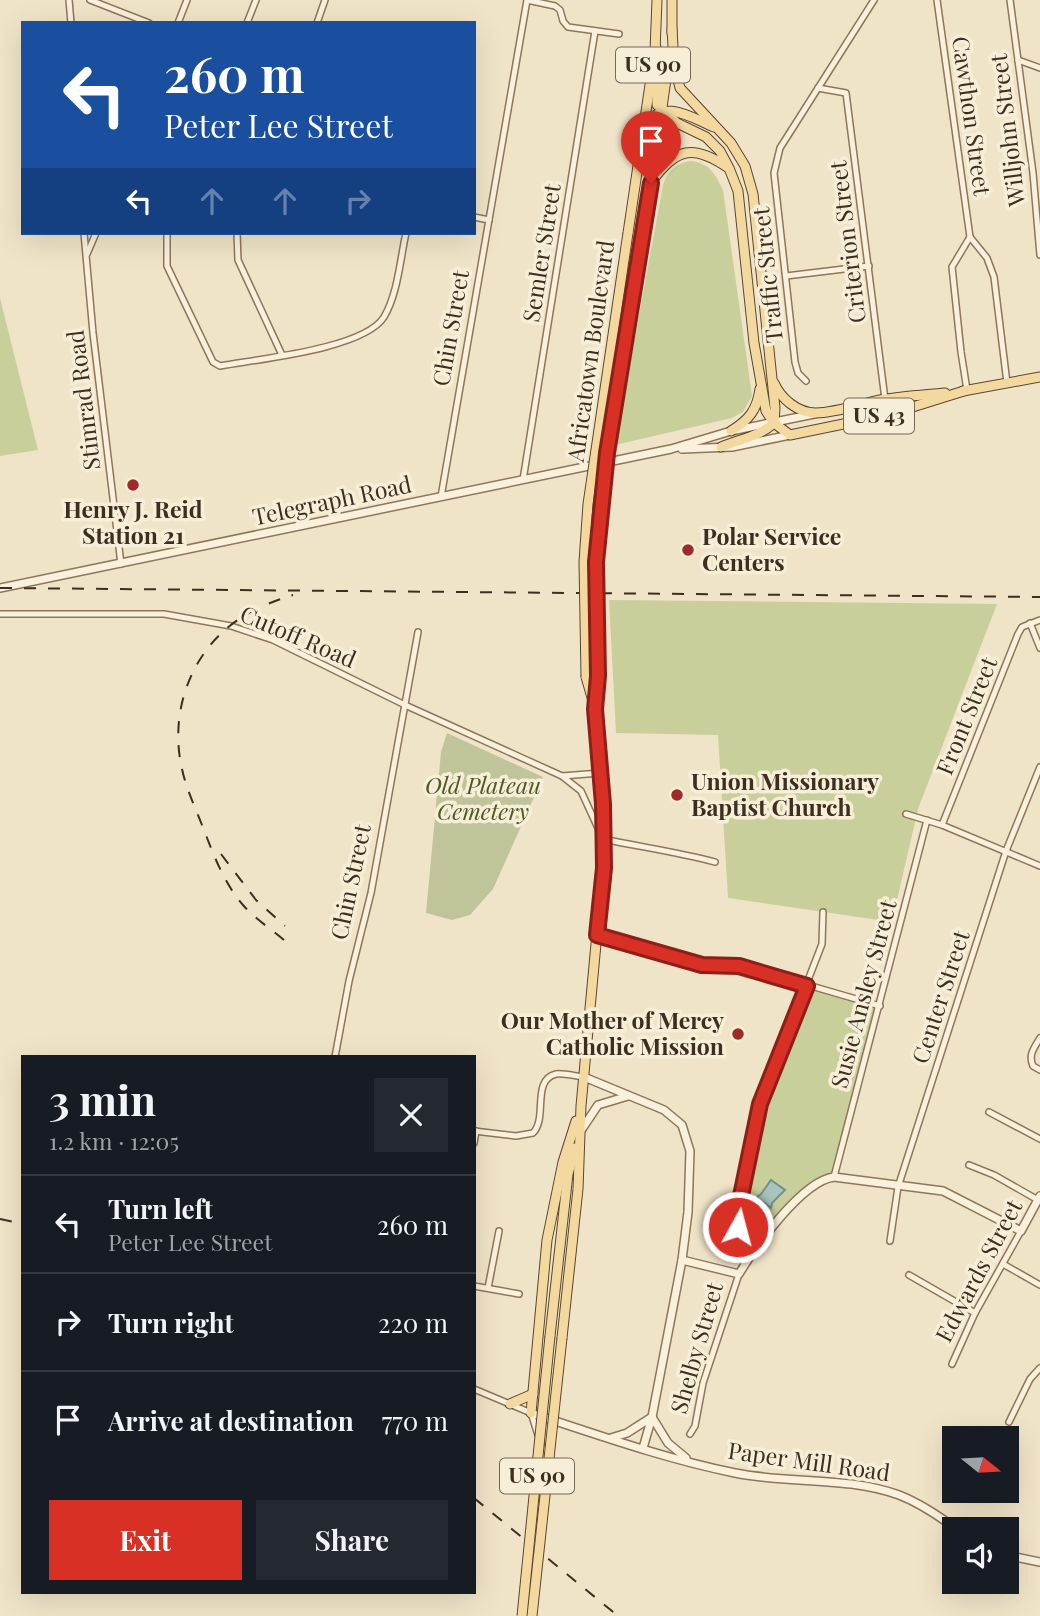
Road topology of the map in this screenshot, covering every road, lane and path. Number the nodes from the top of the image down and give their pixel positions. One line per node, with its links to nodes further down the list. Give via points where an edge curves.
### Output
1 (69, 0): 14 (street)
2 (90, 0): 13 (street)
3 (113, 0): 13 (street)
4 (187, 0): 16 (street)
5 (256, 0): 17 (street)
6 (325, 0): 18 (street)
7 (527, 0): 20 (street, via 561,10 568,27); 34 (street, Chin Street)
8 (657, 0): 22 (main road, Africatown Boulevard / US 90)
9 (672, 0): 19 (main road, Africatown Boulevard / US 90)
10 (874, 0): 25 (street)
11 (937, 0): 40 (street, Cawthon Street)
12 (1010, 0): 23 (street, Willjohn Street)
13 (110, 8): 15 (street)
14 (71, 21)
15 (144, 21)
16 (179, 21)
17 (248, 21)
18 (318, 21)
19 (672, 29): 26 (main road, Africatown Boulevard / US 90); 28 (main road, via 680,88)
20 (595, 31): 21 (street); 60 (street, Semler Street)
21 (619, 34)
22 (656, 47): 26 (main road, via 657,105); 27 (main road, Africatown Boulevard / US 90)
23 (1018, 60): 24 (street); 30 (street, Willjohn Street)
24 (1040, 68)
25 (818, 88): 43 (street, Criterion Street, via 846,93); 44 (street, Traffic Street, via 775,161)
26 (661, 110): 27 (main road); 28 (main road); 29 (main road, via 706,137); 32 (main road, Africatown Boulevard / US 90)
27 (643, 129): 70 (main road, Africatown Boulevard / US 90, bridge, via 588,504 586,677)
28 (718, 129): 47 (main road, via 745,166 753,194)
29 (729, 168): 32 (main road, via 710,155 687,152 668,161); 48 (main road, via 738,191)
30 (1033, 173): 31 (street); 41 (street, Willjohn Street)
31 (1040, 176)
32 (651, 183): 70 (main road, Africatown Boulevard / US 90, bridge, via 607,453 596,562)
33 (476, 218): 34 (street)
34 (489, 220): 61 (street, Chin Street)
35 (85, 235): 42 (street, Stimrad Road)
36 (95, 235): 42 (street)
37 (167, 235): 45 (street, via 167,266 213,362 220,366)
38 (237, 235): 45 (street, via 238,260)
39 (406, 235): 45 (street, via 382,320 345,343)
40 (970, 237): 50 (street, via 987,258 994,277); 51 (street, via 952,267)
41 (1040, 256)
42 (86, 257): 62 (street, Stimrad Road)
43 (869, 266): 44 (street); 52 (street, Criterion Street)
44 (786, 276): 49 (street, Traffic Street, via 795,362)
45 (282, 355)
46 (1040, 377): 50 (main road, Telegraph Road / US 43)
47 (772, 379): 53 (main road, via 791,405); 55 (main road)
48 (761, 380): 55 (main road, via 766,411); 56 (main road, via 754,411)
49 (806, 381)
50 (1007, 384): 51 (main road, Telegraph Road / US 43)
51 (967, 390): 52 (main road, Telegraph Road / US 43); 54 (main road, Telegraph Road / US 43)
52 (885, 400): 53 (main road, Telegraph Road / US 43); 54 (street, Criterion Street)
53 (816, 413): 55 (street, Telegraph Road)
54 (887, 415): 57 (main road, Telegraph Road / US 43)
55 (774, 423): 56 (street, Telegraph Road); 57 (main road); 58 (main road, via 760,434)
56 (731, 431): 59 (street, Telegraph Road)
57 (790, 435): 58 (street, Telegraph Road)
58 (721, 447): 59 (street, Telegraph Road)
59 (671, 449): 60 (street, Telegraph Road)
60 (523, 480): 61 (street, Telegraph Road)
61 (441, 497): 62 (street, Telegraph Road)
62 (121, 564): 63 (street, Telegraph Road)
63 (0, 588)
64 (0, 614): 69 (street, Cutoff Road, via 164,614 231,626 273,640)
65 (1040, 620): 66 (street)
66 (1030, 623): 68 (street); 76 (street, Front Street, via 1018,634)
67 (418, 632): 69 (street, Chin Street)
68 (1040, 648)
69 (405, 705): 73 (street, Cutoff Road); 86 (street, Chin Street)
70 (595, 709): 72 (main road, Africatown Boulevard / US 90)
71 (1040, 767): 78 (street, Center Street)
72 (600, 773): 73 (street, Cutoff Road); 77 (main road, Africatown Boulevard / US 90)
73 (562, 776): 77 (street, Cutoff Road, via 581,791)
74 (906, 814): 75 (street)
75 (927, 820): 76 (street); 84 (street, Susie Ansley Street)
76 (942, 825): 78 (street)
77 (603, 839): 79 (street); 82 (main road, Africatown Boulevard / US 90)
78 (1006, 851): 80 (street); 97 (street, Center Street)
79 (715, 863)
80 (1040, 866)
81 (823, 912): 83 (street, via 822,944)
82 (597, 935): 83 (street, via 702,965 739,966); 88 (main road, Africatown Boulevard / US 90)
83 (807, 986): 84 (street); 102 (street, via 760,1104 736,1220)
84 (880, 1006): 96 (street, Susie Ansley Street)
85 (1040, 1038): 87 (street, via 1031,1053 1033,1066)
86 (335, 1055)
87 (1040, 1070)
88 (584, 1076): 89 (street); 90 (main road, Africatown Boulevard / US 90); 92 (street, via 559,1074 546,1080 541,1090 541,1119 533,1133 516,1136)
89 (628, 1096): 93 (street, via 598,1105); 103 (street, via 674,1117 687,1139 691,1163)
90 (581, 1106): 93 (main road, Africatown Boulevard / US 90); 115 (main road, via 563,1162 547,1240)
91 (989, 1112): 94 (street)
92 (476, 1131)
93 (579, 1133): 127 (main road, Africatown Boulevard / US 90, bridge, via 569,1174 550,1336); 128 (main road, Africatown Boulevard / US 90, bridge, via 578,1189)
94 (1040, 1139)
95 (969, 1165): 98 (street)
96 (834, 1177): 97 (street); 102 (street, Shelby Street, via 815,1183)
97 (898, 1187): 100 (street, via 943,1191); 101 (street, Center Street)
98 (1039, 1198): 100 (street, Edwards Street)
99 (499, 1231): 109 (street)
100 (1021, 1231): 104 (street, Edwards Street)
101 (890, 1241)
102 (758, 1243): 105 (street, Shelby Street)
103 (682, 1260): 105 (street); 118 (street)
104 (1003, 1264): 107 (street); 111 (street, Edwards Street)
105 (739, 1275): 120 (street, Shelby Street)
106 (909, 1275): 111 (street)
107 (1040, 1285)
108 (476, 1286): 109 (street)
109 (488, 1288): 110 (street)
110 (519, 1294)
111 (975, 1313): 112 (street, Edwards Street)
112 (952, 1364)
113 (1040, 1368): 119 (street)
114 (476, 1390): 116 (street)
115 (533, 1394): 116 (main road); 117 (main road)
116 (510, 1404): 117 (street)
117 (531, 1413): 121 (street, Paper Mill Road); 127 (street, via 543,1451)
118 (652, 1417): 121 (street); 122 (street); 123 (street, via 668,1443)
119 (1009, 1422)
120 (690, 1434)
121 (611, 1439): 122 (street, Paper Mill Road)
122 (643, 1448): 123 (street, Paper Mill Road)
123 (691, 1461): 124 (street, Paper Mill Road, via 737,1474 852,1484 898,1494)
124 (942, 1518)
125 (1019, 1558): 126 (street)
126 (1040, 1562)
127 (524, 1616)
128 (533, 1616)

